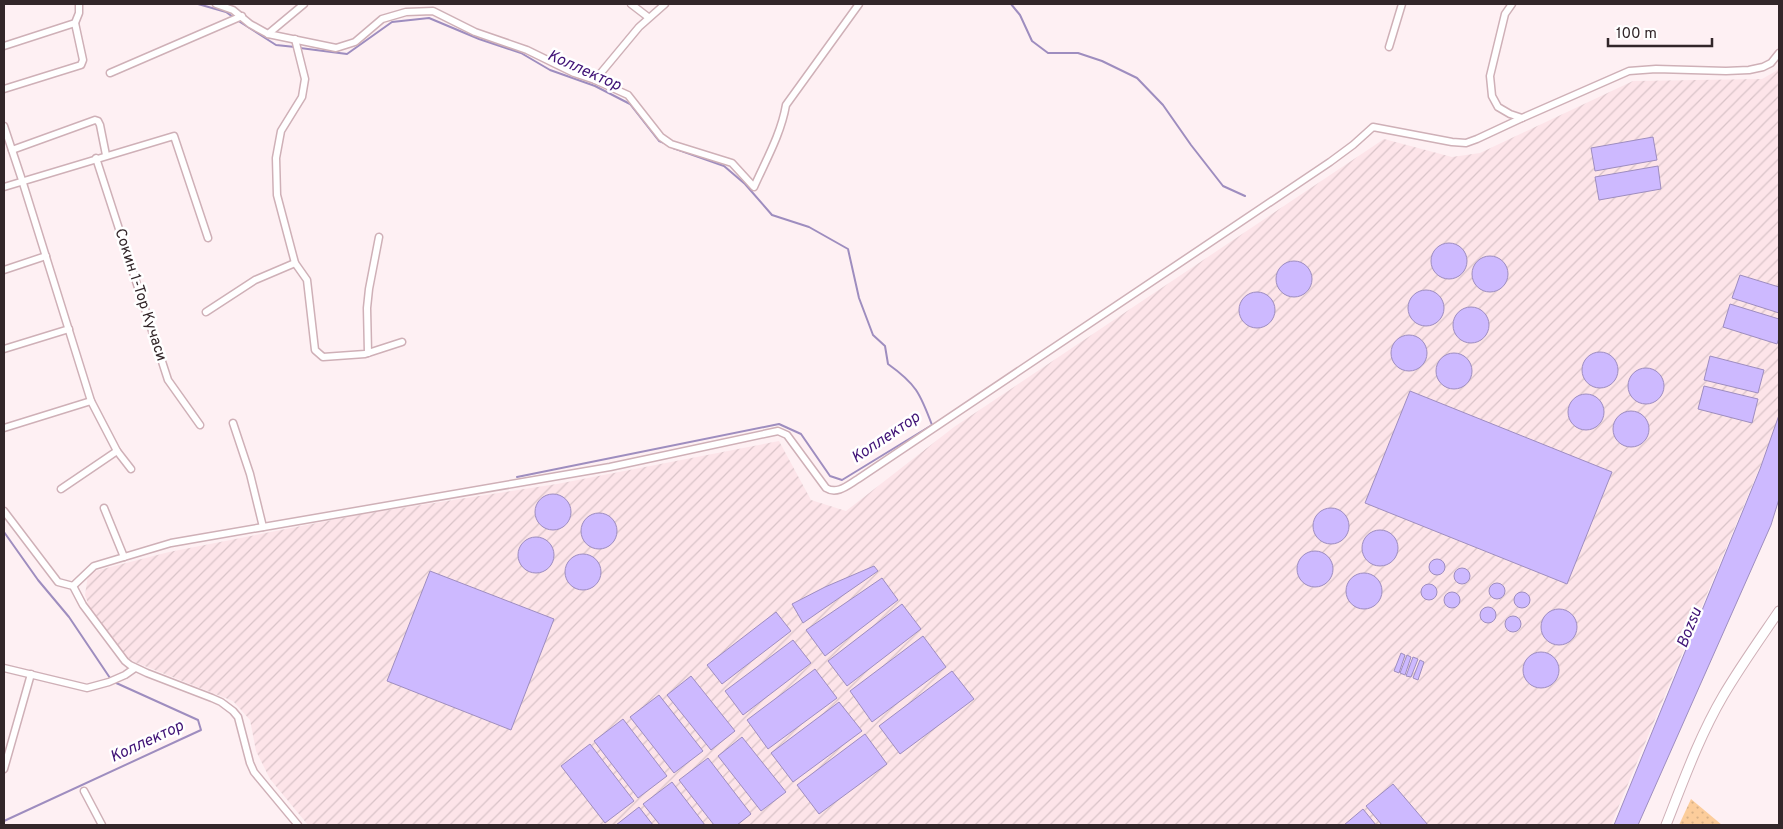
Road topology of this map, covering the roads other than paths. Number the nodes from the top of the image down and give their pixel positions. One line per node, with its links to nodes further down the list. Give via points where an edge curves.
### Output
1 (79, 4): 11 (street)
2 (216, 4): 9 (street)
3 (304, 4): 12 (street)
4 (631, 4): 10 (street)
5 (666, 4): 10 (street)
6 (1402, 4): 15 (street)
7 (1512, 4): 20 (street, via 1505,14 1490,76 1492,96 1498,107)
8 (856, 5): 18 (street, via 786,105 777,137 754,187 732,163 671,144 661,137 628,95)
9 (242, 16): 12 (street); 17 (street)
10 (648, 17): 18 (street)
11 (75, 23): 14 (street); 19 (street, via 83,60 81,65)
12 (268, 34): 13 (street)
13 (295, 39): 18 (street, via 336,48 355,42 382,19 406,12 433,11 475,32 527,50); 30 (street, via 306,79 302,97 281,131 276,158 277,195)
14 (4, 46)
15 (1389, 47)
16 (1779, 53): 20 (street, via 1771,63 1756,69 1629,71)
17 (110, 73)
18 (595, 80)
19 (4, 89)
20 (1522, 118): 46 (street, via 1478,139 1460,143 1373,127 1322,167 836,491 826,488 787,435 778,431 610,467)
21 (4, 126): 22 (street)
22 (12, 150): 23 (street, via 96,120); 25 (street)
23 (106, 155): 24 (street); 28 (street, via 174,136)
24 (96, 158): 25 (street); 39 (street, Сокин 1-Тор Kучаси, via 168,380)
25 (22, 180): 26 (street); 29 (street)
26 (4, 187)
27 (379, 236): 36 (street, via 367,308)
28 (208, 238)
29 (46, 256): 31 (street); 33 (street)
30 (295, 263): 32 (street, via 255,280); 36 (street, via 307,280 315,350 323,357)
31 (4, 270)
32 (206, 312)
33 (69, 329): 35 (street); 37 (street)
34 (402, 342): 36 (street)
35 (4, 349)
36 (368, 353)
37 (91, 401): 40 (street); 41 (street)
38 (233, 423): 46 (street)
39 (200, 425)
40 (4, 428)
41 (118, 451): 42 (street); 43 (street)
42 (130, 469)
43 (61, 490)
44 (104, 508): 47 (street)
45 (4, 511): 48 (street, via 58,582)
46 (263, 527): 47 (street, via 171,543)
47 (124, 557): 48 (street, via 94,566)
48 (73, 586): 51 (street, via 83,606 125,661)
49 (1779, 610): 57 (main road, via 1714,712)
50 (4, 668): 52 (street)
51 (135, 668): 52 (street, via 112,681 86,688); 56 (street, via 212,698 232,711 238,717 254,772)
52 (30, 674): 53 (street)
53 (4, 769)
54 (84, 791): 55 (street)
55 (102, 825)
56 (298, 825)
57 (1666, 825)

